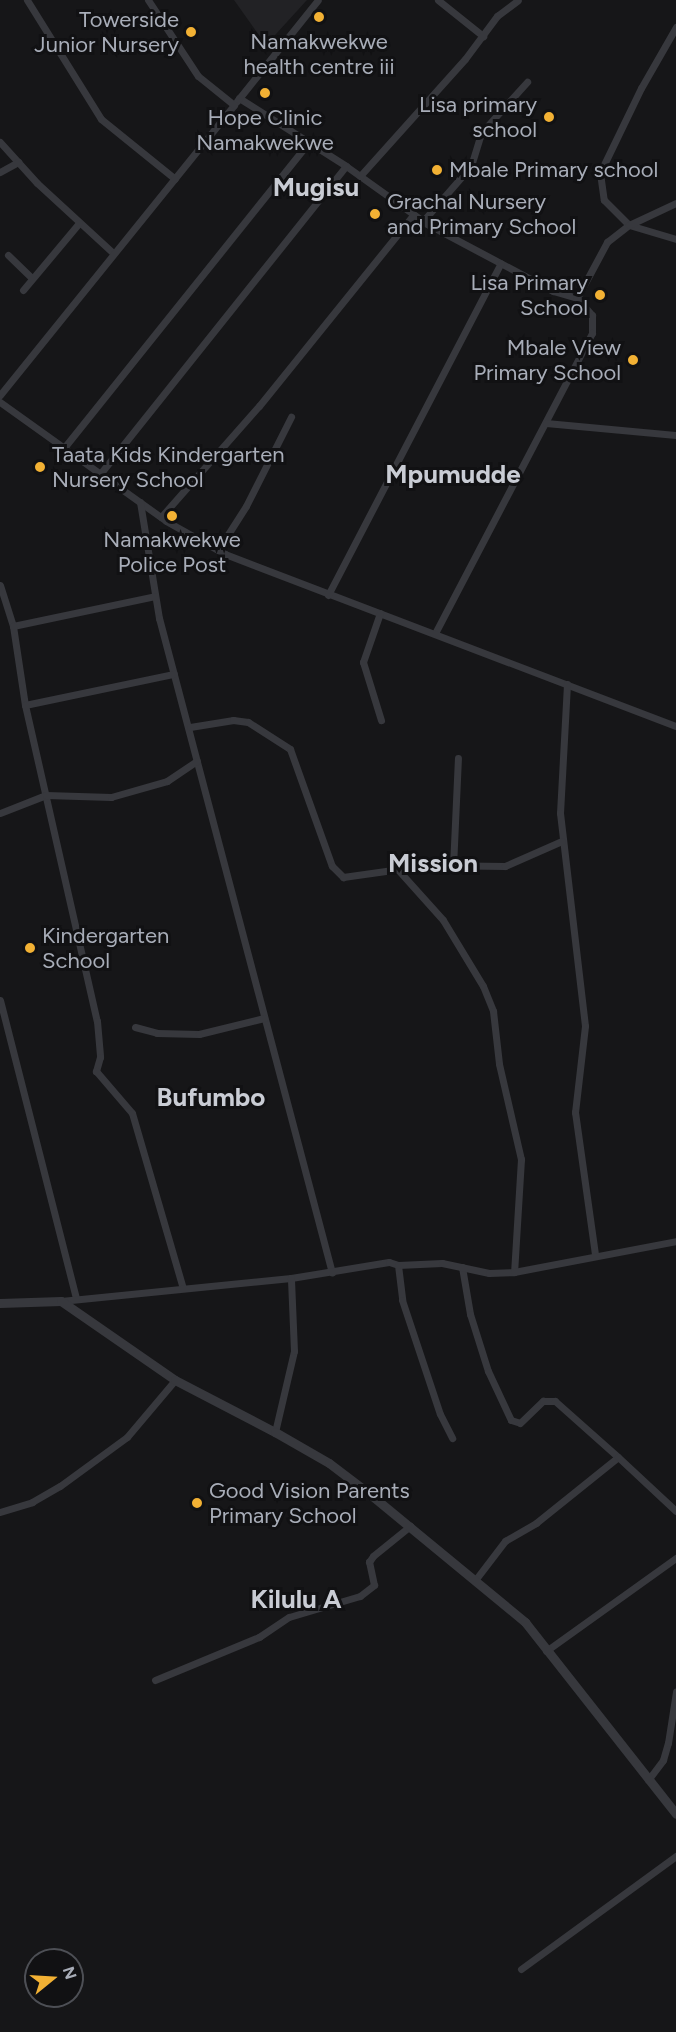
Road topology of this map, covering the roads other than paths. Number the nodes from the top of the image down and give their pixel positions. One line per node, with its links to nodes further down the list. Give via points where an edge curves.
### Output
1 (27, 0): 16 (street, via 101,119)
2 (148, 0): 9 (street, via 198,76)
3 (318, 0): 9 (street)
4 (438, 0): 7 (street)
5 (518, 0): 7 (street, via 497,16)
6 (676, 27): 21 (street, via 600,173 604,200)
7 (483, 36): 15 (street)
8 (527, 82): 19 (street, via 481,133 471,166)
9 (236, 102): 11 (street); 16 (street)
10 (0, 142): 12 (street)
11 (309, 142): 13 (street); 34 (street)
12 (18, 162): 14 (street); 20 (street)
13 (346, 166): 15 (street); 35 (street)
14 (0, 172)
15 (360, 176): 18 (street)
16 (176, 179): 23 (street)
17 (676, 203): 21 (street)
18 (413, 215): 19 (street); 37 (street, via 259,406)
19 (423, 220): 25 (street)
20 (79, 224): 23 (street); 26 (street)
21 (629, 225): 22 (street); 28 (street, via 600,251)
22 (676, 239)
23 (113, 253): 29 (street)
24 (8, 255): 26 (street)
25 (501, 263): 28 (street, via 553,291); 40 (street)
26 (32, 278): 27 (street)
27 (23, 290)
28 (577, 298): 32 (street, via 592,315 592,333)
29 (0, 395)
30 (0, 402): 34 (street)
31 (291, 417): 38 (street, via 246,506)
32 (546, 423): 33 (street); 44 (street)
33 (676, 435)
34 (63, 449): 35 (street)
35 (100, 474): 36 (street)
36 (140, 502): 37 (street); 41 (street)
37 (161, 517): 38 (street)
38 (218, 550): 40 (street)
39 (0, 585): 43 (street)
40 (328, 595): 42 (street)
41 (155, 596): 43 (street); 45 (street)
42 (380, 614): 44 (street); 48 (street, via 363,662)
43 (13, 626): 47 (street)
44 (435, 633): 46 (street)
45 (174, 674): 47 (street); 50 (street)
46 (567, 684): 49 (street); 55 (street)
47 (25, 705): 53 (street)
48 (381, 720)
49 (676, 726)
50 (190, 727): 52 (street); 57 (street, via 233,720 262,729 290,749 296,759 337,873 343,877)
51 (458, 758): 56 (street)
52 (197, 761): 53 (street, via 167,781 111,797); 59 (street)
53 (46, 795): 54 (street); 68 (street, via 97,1021 100,1057 96,1071 132,1113)
54 (0, 813)
55 (561, 841): 56 (street, via 515,864); 62 (street, via 582,985 585,1026 575,1112)
56 (453, 867): 57 (street, via 428,865)
57 (400, 872): 65 (street, via 443,920 483,986 493,1011 499,1064 521,1159)
58 (0, 1000): 69 (street)
59 (264, 1018): 60 (street, via 200,1034 157,1033); 66 (street)
60 (135, 1027)
61 (676, 1241): 62 (street)
62 (595, 1254): 65 (street)
63 (398, 1265): 64 (street, via 442,1263); 66 (street, via 389,1262); 74 (street, via 402,1300 440,1414)
64 (462, 1267): 65 (street); 75 (street, via 470,1314 488,1371 511,1420 520,1423 543,1401 555,1401)
65 (514, 1272)
66 (332, 1273): 67 (street)
67 (291, 1278): 68 (street); 73 (street, via 294,1351)
68 (183, 1288): 69 (street)
69 (76, 1298): 70 (street)
70 (61, 1300): 71 (street); 72 (street)
71 (0, 1303)
72 (175, 1380): 73 (street); 77 (street, via 126,1437 60,1486 32,1502)
73 (275, 1432): 78 (street, via 329,1463)
74 (453, 1438)
75 (618, 1456): 76 (street); 80 (street, via 536,1523 505,1541)
76 (676, 1511)
77 (0, 1512)
78 (410, 1526): 80 (street); 82 (street, via 373,1556 369,1562 374,1585 360,1596 289,1617 259,1637)
79 (676, 1558): 81 (street)
80 (476, 1579): 81 (street, via 525,1622)
81 (546, 1651): 84 (street)
82 (155, 1680)
83 (676, 1692): 84 (street, via 663,1760)
84 (648, 1780): 85 (street)
85 (676, 1814)
86 (676, 1856): 87 (street)
87 (521, 1970)

